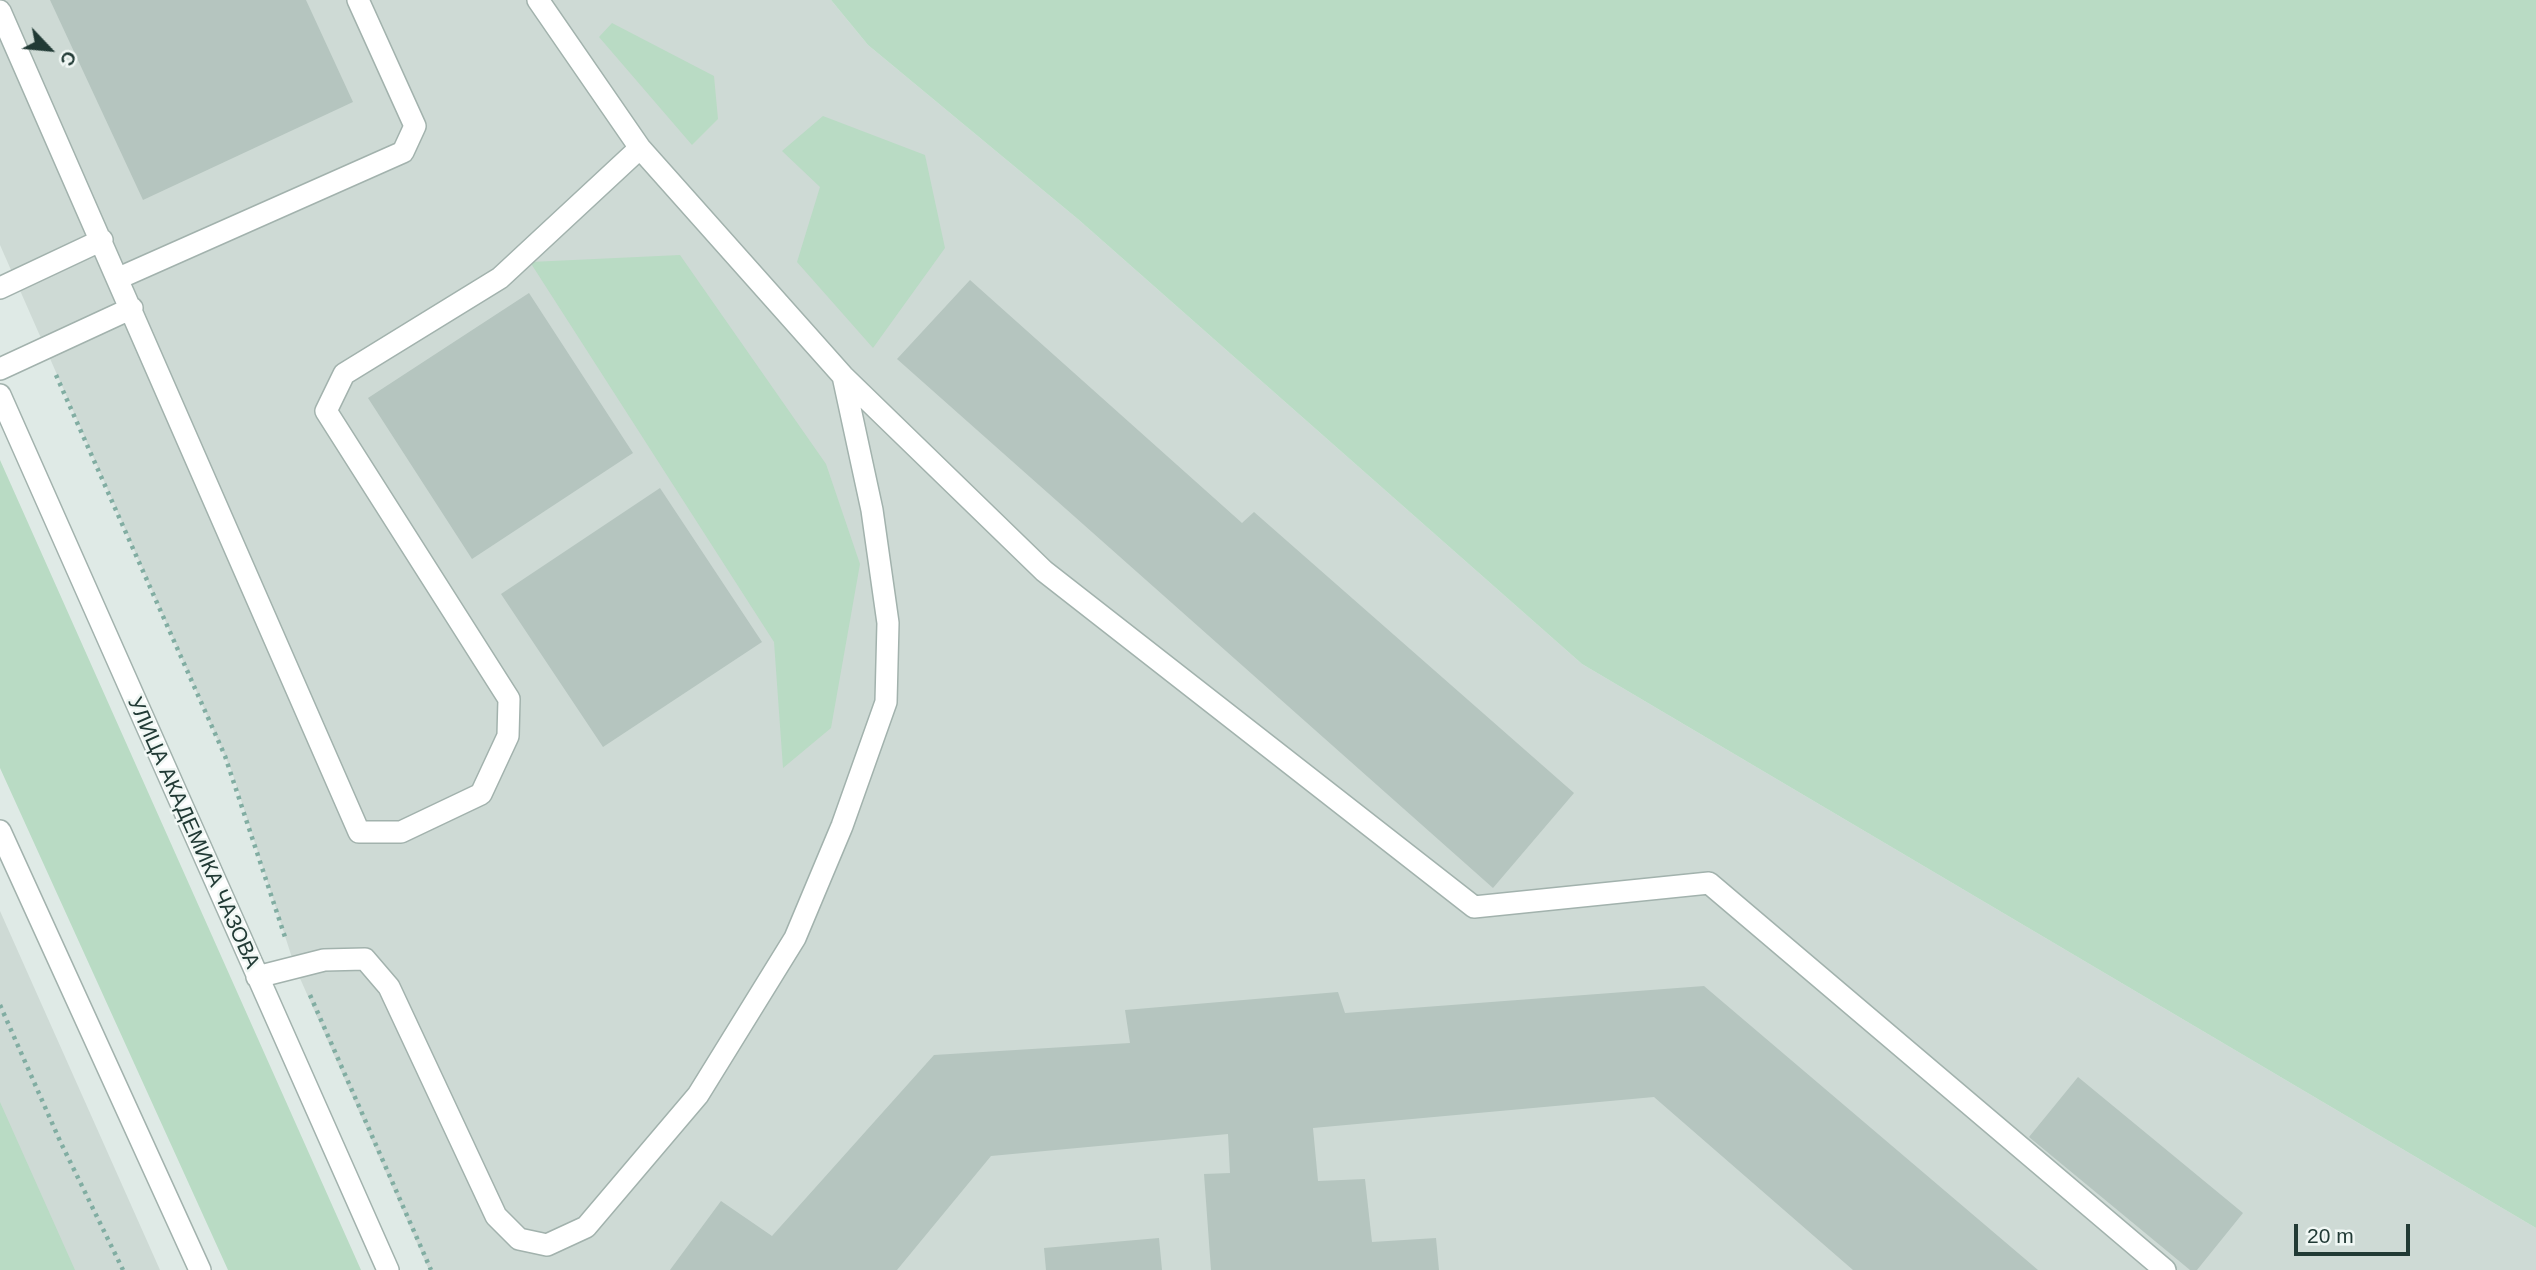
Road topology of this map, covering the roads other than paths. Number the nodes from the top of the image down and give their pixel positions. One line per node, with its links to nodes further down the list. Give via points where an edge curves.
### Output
1 (358, 0): 6 (street, via 415,126 403,152)
2 (538, 0): 4 (street)
3 (0, 11): 5 (street)
4 (640, 148): 8 (street, via 499,278 344,374 326,411 509,699 508,736 481,794 401,832 359,832); 10 (street)
5 (102, 240): 6 (street); 7 (street)
6 (119, 278): 8 (street)
7 (0, 288)
8 (132, 308): 9 (street)
9 (0, 369)
10 (843, 376): 13 (street, via 872,510 888,623 886,702 842,826 795,938 698,1095 586,1227 547,1245 519,1238 496,1216 389,987 366,959 324,960); 16 (street, via 1044,571 1474,907 1709,883)
11 (0, 395): 13 (street, УЛИЦА АКАДЕМИКА ЧАЗОВА)
12 (0, 831): 14 (street)
13 (257, 977): 15 (street, УЛИЦА АКАДЕМИКА ЧАЗОВА)
14 (200, 1270)
15 (388, 1270)
16 (2165, 1270)

